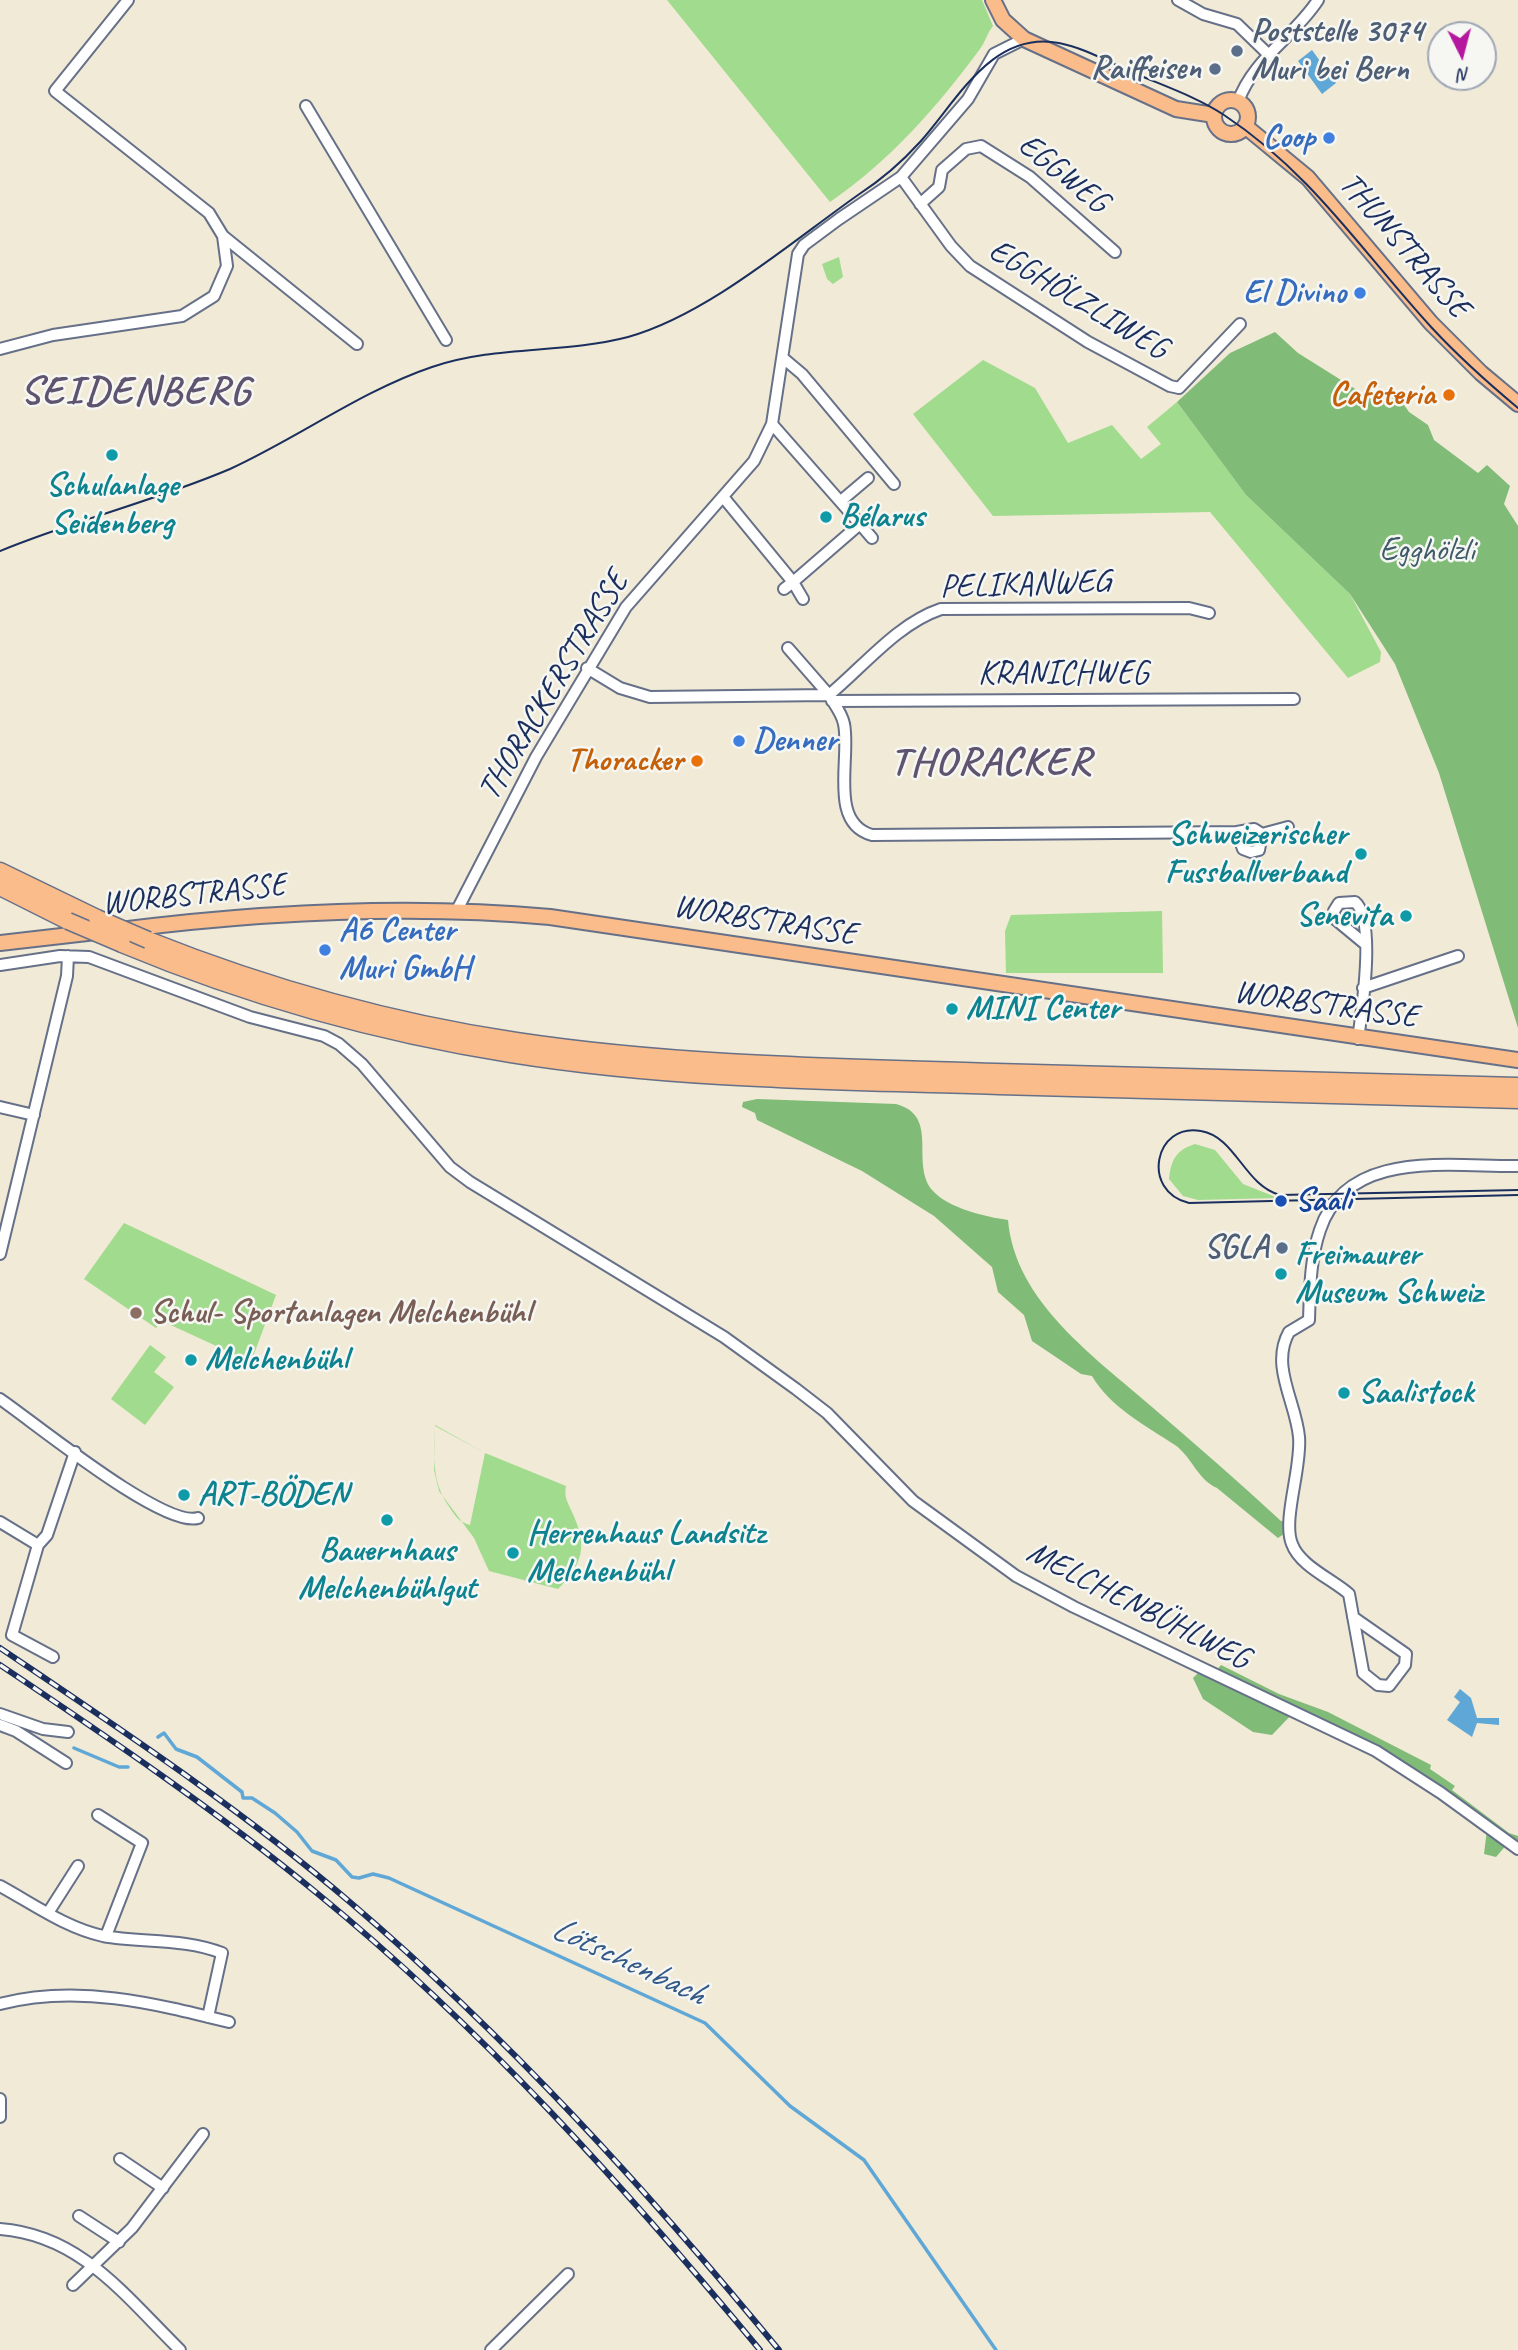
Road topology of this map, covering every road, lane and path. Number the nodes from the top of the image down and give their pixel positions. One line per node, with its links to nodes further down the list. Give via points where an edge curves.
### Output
1 (128, 0): 13 (street, via 55,91 202,207)
2 (993, 0): 5 (main road, via 1003,20)
3 (1178, 0): 6 (street, via 1203,15 1237,24)
4 (1318, 0): 6 (street)
5 (1024, 39): 9 (main road, via 1176,109); 11 (street, THORACKERSTRASSE, via 993,54 968,99)
6 (1269, 55): 7 (street, via 1250,75)
7 (1238, 102): 9 (main road, via 1225,101); 10 (main road, via 1247,111)
8 (306, 106): 16 (street)
9 (1214, 116): 10 (main road, via 1216,126 1228,134)
10 (1245, 126): 20 (main road, THUNSTRASSE, via 1308,178 1431,323)
11 (901, 177): 12 (street, EGGHÖLZLIWEG); 19 (street, THORACKERSTRASSE, via 804,245 798,254)
12 (920, 204): 14 (street, EGGWEG, via 939,187 942,170 966,149 981,146 1030,177); 15 (street, EGGHÖLZLIWEG, via 975,270 1088,342 1176,389)
13 (223, 236): 17 (street); 18 (street, via 225,278 214,296 193,311)
14 (1115, 251)
15 (1241, 324)
16 (446, 340)
17 (357, 344)
18 (0, 349)
19 (783, 358): 21 (street, THORACKERSTRASSE); 23 (street, via 802,374)
20 (1518, 404)
21 (772, 424): 24 (street, THORACKERSTRASSE, via 754,461); 25 (street)
22 (868, 478): 25 (street)
23 (894, 484)
24 (724, 498): 28 (street); 32 (street, THORACKERSTRASSE, via 639,590)
25 (842, 500): 26 (street)
26 (860, 524): 27 (street); 28 (street)
27 (872, 538)
28 (789, 585): 29 (street)
29 (803, 599)
30 (1209, 613): 33 (street, PELIKANWEG, via 1189,608 942,609 912,622)
31 (788, 648): 33 (street)
32 (587, 668): 33 (street, KRANICHWEG, via 620,688 649,697); 40 (street, THORACKERSTRASSE)
33 (831, 698): 34 (street, KRANICHWEG); 36 (street, via 844,723 847,813 866,834)
34 (1294, 699)
35 (1288, 827): 37 (street)
36 (1237, 832): 37 (street); 37 (street, via 1243,849 1251,852 1259,850)
37 (1262, 834)
38 (0, 872): 49 (highway, bridge, via 148,940 253,978 369,1012 496,1038 605,1052 842,1067)
39 (0, 887): 50 (highway, bridge, via 122,944 240,989 366,1026 593,1065 817,1080)
40 (457, 910): 41 (main road, WORBSTRASSE, via 272,914); 47 (main road, WORBSTRASSE, via 580,920)
41 (0, 943)
42 (1364, 943): 46 (street)
43 (68, 956): 45 (street, MELCHENBÜHLWEG); 52 (street); 68 (street, MELCHENBÜHLWEG, via 89,957 250,1017 339,1044 362,1064 450,1167 695,1319 827,1413 913,1501 1016,1576 1376,1751)
44 (1458, 956): 46 (street)
45 (0, 965)
46 (1363, 988): 47 (street)
47 (1357, 1039): 48 (main road, WORBSTRASSE)
48 (1518, 1060)
49 (1518, 1086)
50 (1518, 1100)
51 (0, 1107): 52 (street)
52 (34, 1115): 54 (street)
53 (1518, 1166): 61 (street, via 1379,1171 1347,1189 1321,1226 1309,1320 1293,1328 1283,1349 1283,1371 1299,1437 1289,1533 1301,1558 1349,1594)
54 (3, 1225): 55 (street)
55 (0, 1254)
56 (0, 1399): 57 (street)
57 (75, 1452): 58 (street, via 135,1497 189,1521); 60 (street, via 47,1535)
58 (198, 1518)
59 (0, 1522): 60 (street)
60 (38, 1545): 62 (street, via 12,1635)
61 (1353, 1617): 61 (street, via 1364,1674 1389,1686 1405,1665 1406,1654)
62 (53, 1657)
63 (0, 1714): 65 (street)
64 (0, 1725): 66 (street)
65 (68, 1732)
66 (66, 1763)
67 (98, 1815): 72 (street, via 142,1843)
68 (1518, 1849)
69 (78, 1866): 71 (street)
70 (0, 1886): 71 (street)
71 (48, 1913): 72 (street, via 78,1929)
72 (106, 1936): 74 (street, via 185,1944 222,1953)
73 (0, 2004): 74 (street, via 42,1996 93,1995)
74 (208, 2017): 75 (street)
75 (229, 2022)
76 (0, 2099): 77 (street)
77 (0, 2117)
78 (204, 2134): 80 (street)
79 (120, 2159): 80 (street)
80 (163, 2188): 83 (street)
81 (79, 2216): 83 (street)
82 (0, 2229): 84 (street, via 55,2241)
83 (118, 2242): 84 (street)
84 (94, 2266): 86 (street); 87 (street)
85 (568, 2274): 88 (street)
86 (73, 2286)
87 (180, 2350)
88 (491, 2350)

